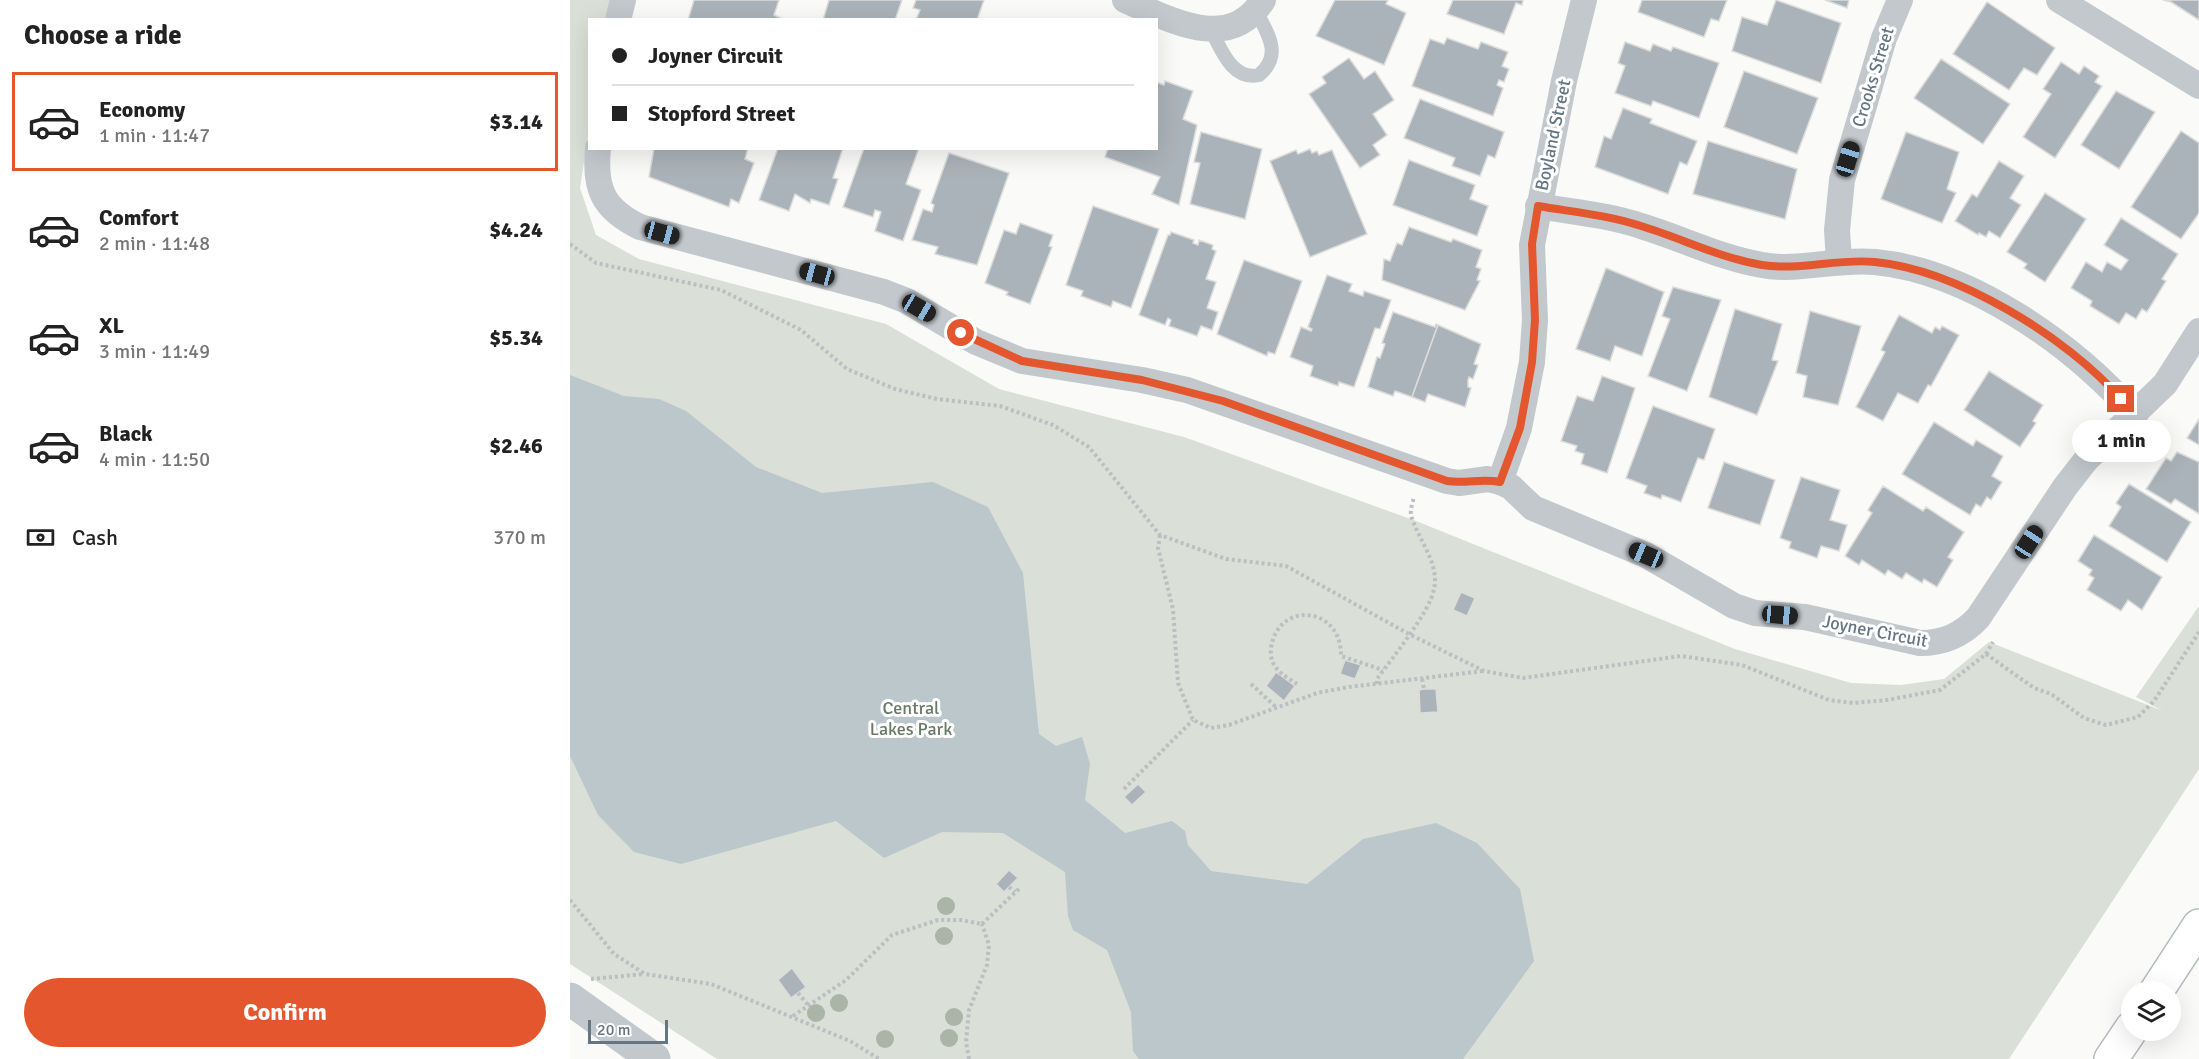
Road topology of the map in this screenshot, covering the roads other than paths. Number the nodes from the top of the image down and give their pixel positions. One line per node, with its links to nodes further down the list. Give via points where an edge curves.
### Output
1 (623, 0): 7 (street)
2 (1125, 0): 8 (street, via 1178,22)
3 (1584, 0): 11 (street, Boyland Street)
4 (1900, 0): 12 (street, Crooks Street, via 1884,38 1842,180 1837,230)
5 (2059, 0): 9 (street)
6 (1259, 6): 8 (street, via 1241,23); 8 (lane, via 1273,53 1259,75 1236,71)
7 (618, 18)
8 (1211, 30)
9 (2199, 86)
10 (598, 150): 15 (street, via 597,173 605,200 623,219 640,227 884,292 907,301 976,342 1022,361 1187,390 1421,473 1459,483 1488,479)
11 (1538, 206): 12 (street, via 1618,219 1763,266); 15 (street, Boyland Street, via 1532,244 1532,362 1520,428)
12 (1839, 261): 14 (street, via 1906,266 1962,285 2083,361)
13 (2199, 331): 14 (street, Joyner Circuit, via 2165,384)
14 (2135, 415): 15 (street, Joyner Circuit, via 2086,460 2065,487 1978,618 1951,638 1934,643 1805,617 1755,613 1734,606 1646,555 1533,508)
15 (1500, 482)
16 (2199, 926): 17 (highway)
17 (2163, 981)
18 (577, 993): 20 (street)
19 (2123, 1041): 21 (highway)
20 (654, 1059)
21 (2111, 1059)

